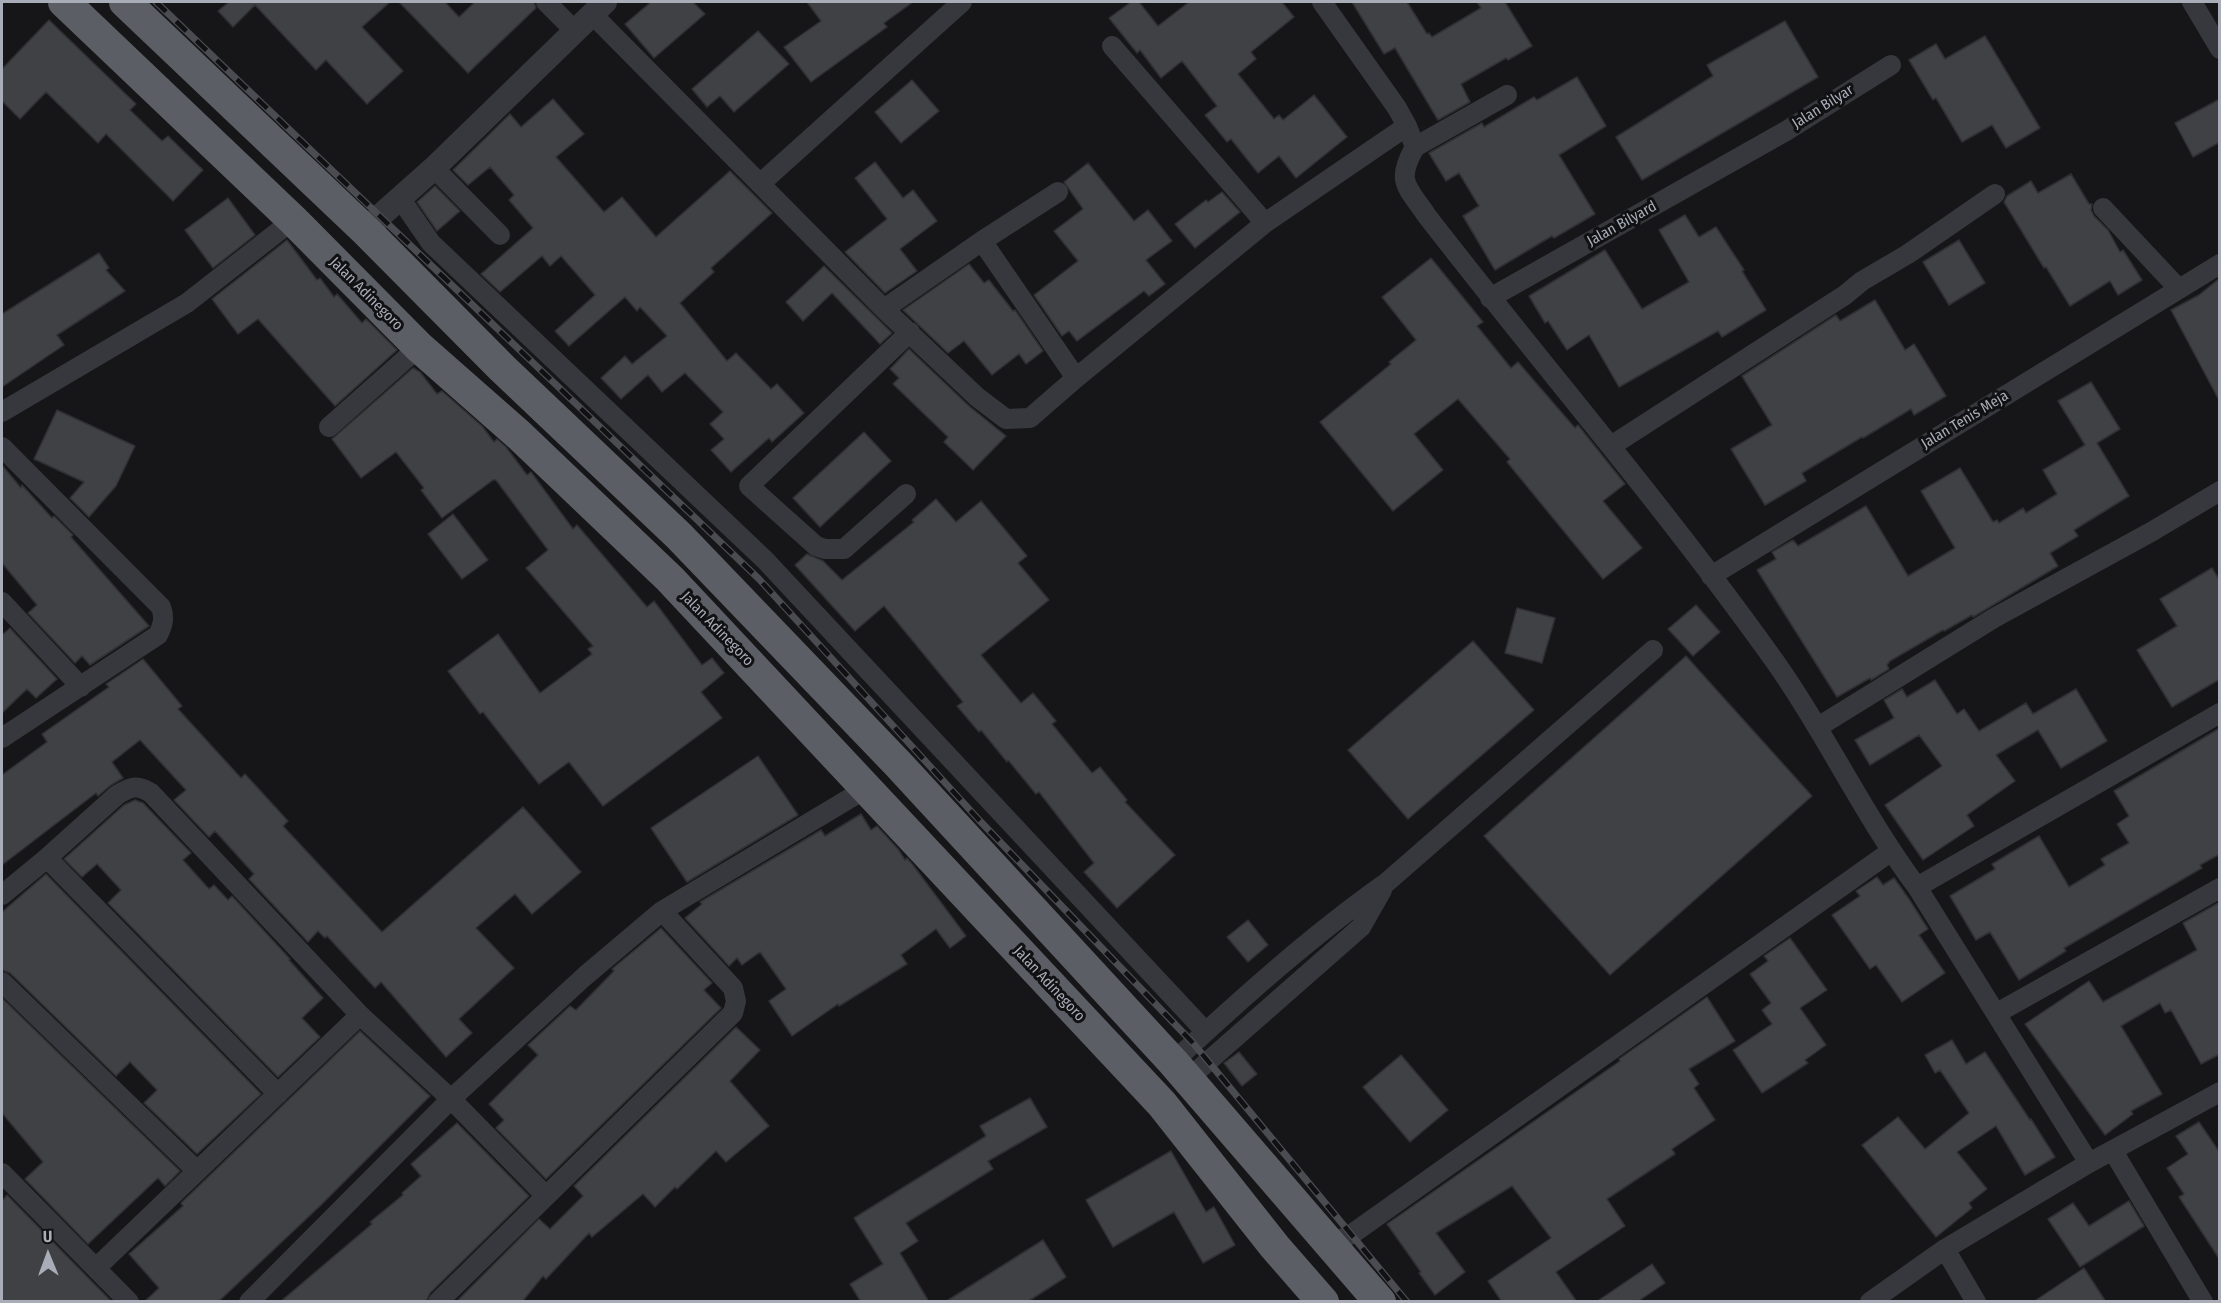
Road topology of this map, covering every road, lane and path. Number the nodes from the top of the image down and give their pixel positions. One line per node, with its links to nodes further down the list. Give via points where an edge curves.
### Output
1 (64, 2): 21 (highway, Jalan Adinegoro)
2 (125, 2): 23 (highway)
3 (546, 2): 7 (street)
4 (962, 2): 16 (street)
5 (1322, 2): 12 (street)
6 (2192, 2): 8 (street)
7 (591, 16): 15 (street); 16 (street)
8 (2217, 41)
9 (1112, 46): 22 (street)
10 (1891, 65): 14 (street, Jalan Bilyar)
11 (1508, 95): 13 (street)
12 (1407, 126): 13 (street); 22 (street)
13 (1415, 147): 28 (street, via 1406,164 1404,180)
14 (1754, 148): 28 (street, Jalan Bilyard)
15 (434, 168): 19 (street); 24 (street)
16 (761, 183): 29 (street)
17 (1058, 192): 25 (street)
18 (1995, 194): 36 (street)
19 (400, 198): 23 (street); 59 (street, via 430,243 765,560)
20 (2103, 208): 27 (street)
21 (293, 220): 31 (highway, Jalan Adinegoro); 33 (street, via 187,303)
22 (1265, 224): 32 (street)
23 (368, 232): 60 (highway, via 502,368 679,536 898,764)
24 (500, 235)
25 (982, 241): 29 (street); 32 (street)
26 (2220, 264): 27 (street, Jalan Tenis Meja)
27 (2179, 289): 39 (street, Jalan Tenis Meja)
28 (1490, 298): 36 (street)
29 (884, 309): 30 (street)
30 (910, 332): 32 (street, via 977,398 1006,419 1030,418); 38 (street, via 749,486 816,546 825,549 844,549)
31 (418, 347): 34 (street); 46 (highway, Jalan Adinegoro, via 519,435 670,579)
32 (1076, 378)
33 (2, 412)
34 (329, 427)
35 (2, 447): 42 (street, via 161,607 164,616 158,635)
36 (1611, 447): 39 (street)
37 (2220, 491): 44 (street, via 1994,618)
38 (906, 494)
39 (1711, 576): 44 (street)
40 (2, 602): 42 (street)
41 (1653, 650): 49 (street)
42 (81, 687): 45 (street)
43 (2220, 713): 50 (street)
44 (1818, 727): 47 (street)
45 (2, 738)
46 (867, 788): 53 (street); 75 (highway, Jalan Adinegoro, via 1162,1104)
47 (1890, 852): 50 (street); 69 (street, via 1352,1234)
48 (47, 858): 52 (street); 57 (street, via 117,795 130,787 141,787 151,793); 62 (street)
49 (1386, 883): 55 (street, via 1346,911); 58 (street, via 1360,927)
50 (1917, 887): 56 (street)
51 (2220, 888): 56 (street)
52 (2, 895)
53 (662, 911): 63 (street); 68 (street, via 733,988 733,1013)
54 (2, 982): 66 (street)
55 (1242, 999): 58 (street); 59 (street)
56 (1996, 1013): 65 (street)
57 (360, 1015): 62 (street); 63 (street)
58 (1258, 1017): 60 (street)
59 (1205, 1031): 60 (street)
60 (1180, 1070): 69 (highway)
61 (2220, 1092): 64 (street)
62 (278, 1094): 66 (street)
63 (451, 1099): 68 (street); 73 (street)
64 (2113, 1151): 65 (street); 79 (street)
65 (2089, 1163): 70 (street)
66 (197, 1171): 71 (street)
67 (2, 1173): 71 (street)
68 (545, 1195): 74 (street)
69 (1330, 1244): 76 (highway)
70 (1945, 1249): 77 (street); 78 (street)
71 (96, 1268): 72 (street)
72 (129, 1302)
73 (249, 1302)
74 (438, 1302)
75 (1323, 1302)
76 (1380, 1302)
77 (1869, 1302)
78 (1976, 1302)
79 (2203, 1302)

